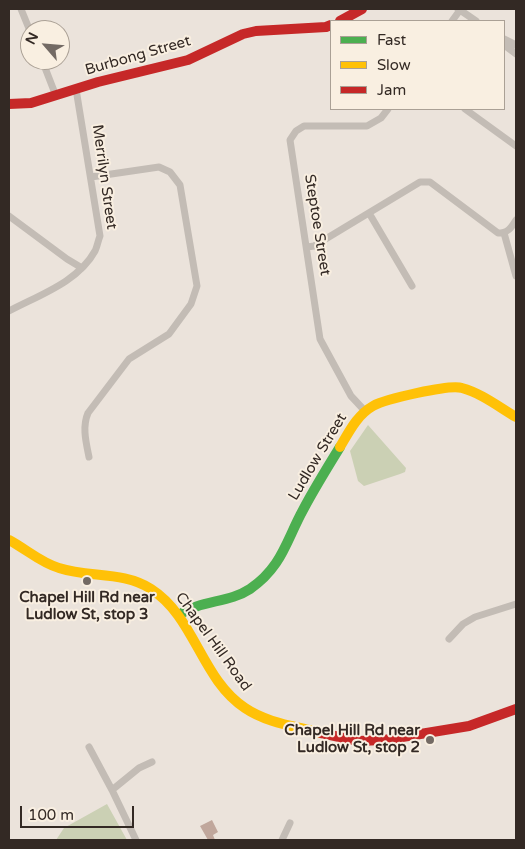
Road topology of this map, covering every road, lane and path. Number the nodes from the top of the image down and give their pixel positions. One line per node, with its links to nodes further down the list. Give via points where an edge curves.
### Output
1 (362, 9): 3 (street)
2 (459, 10): 4 (street)
3 (342, 20)
4 (474, 20)
5 (330, 25): 11 (street, Burbong Street, via 243,34 188,60)
6 (505, 39): 7 (street)
7 (516, 45)
8 (505, 46): 9 (street)
9 (516, 54)
10 (46, 70): 12 (street)
11 (76, 89): 12 (street, Burbong Street); 17 (street, Merrilyn Street)
12 (56, 96): 13 (street, Burbong Street, via 31,103)
13 (9, 104)
14 (387, 110): 22 (street, Steptoe Street, via 367,126 304,126 290,140)
15 (466, 110): 16 (street)
16 (516, 146)
17 (91, 177): 23 (street, Merrilyn Street, via 100,236 96,251); 29 (street, via 159,167 170,172 180,185 197,286 191,304 169,334 130,359 88,413 84,422)
18 (369, 213): 21 (street, via 420,182 430,182 498,233); 22 (street); 25 (street)
19 (9, 216): 23 (street)
20 (516, 220): 21 (street)
21 (504, 233): 24 (street)
22 (306, 247): 27 (street, Steptoe Street, via 320,339 354,401)
23 (82, 268): 26 (street, Merrilyn Street, via 70,279)
24 (516, 276)
25 (412, 286)
26 (9, 311)
27 (365, 411): 28 (street, Ludlow Street, via 388,400 448,386 461,387); 32 (street, Ludlow Street, via 355,422 302,511 279,561 271,570 250,589 189,608)
28 (516, 417)
29 (89, 457)
30 (9, 540): 32 (street, Chapel Hill Road, via 56,568 135,581 151,589)
31 (516, 604): 33 (street, via 475,617 462,624)
32 (179, 615): 34 (street, Chapel Hill Road, via 229,694 245,709 267,720 346,739 368,741 465,727)
33 (449, 639)
34 (516, 709)
35 (89, 748): 37 (street)
36 (152, 762): 37 (street, via 139,768)
37 (112, 790): 39 (street)
38 (290, 823): 40 (street)
39 (136, 840)
40 (282, 840)

